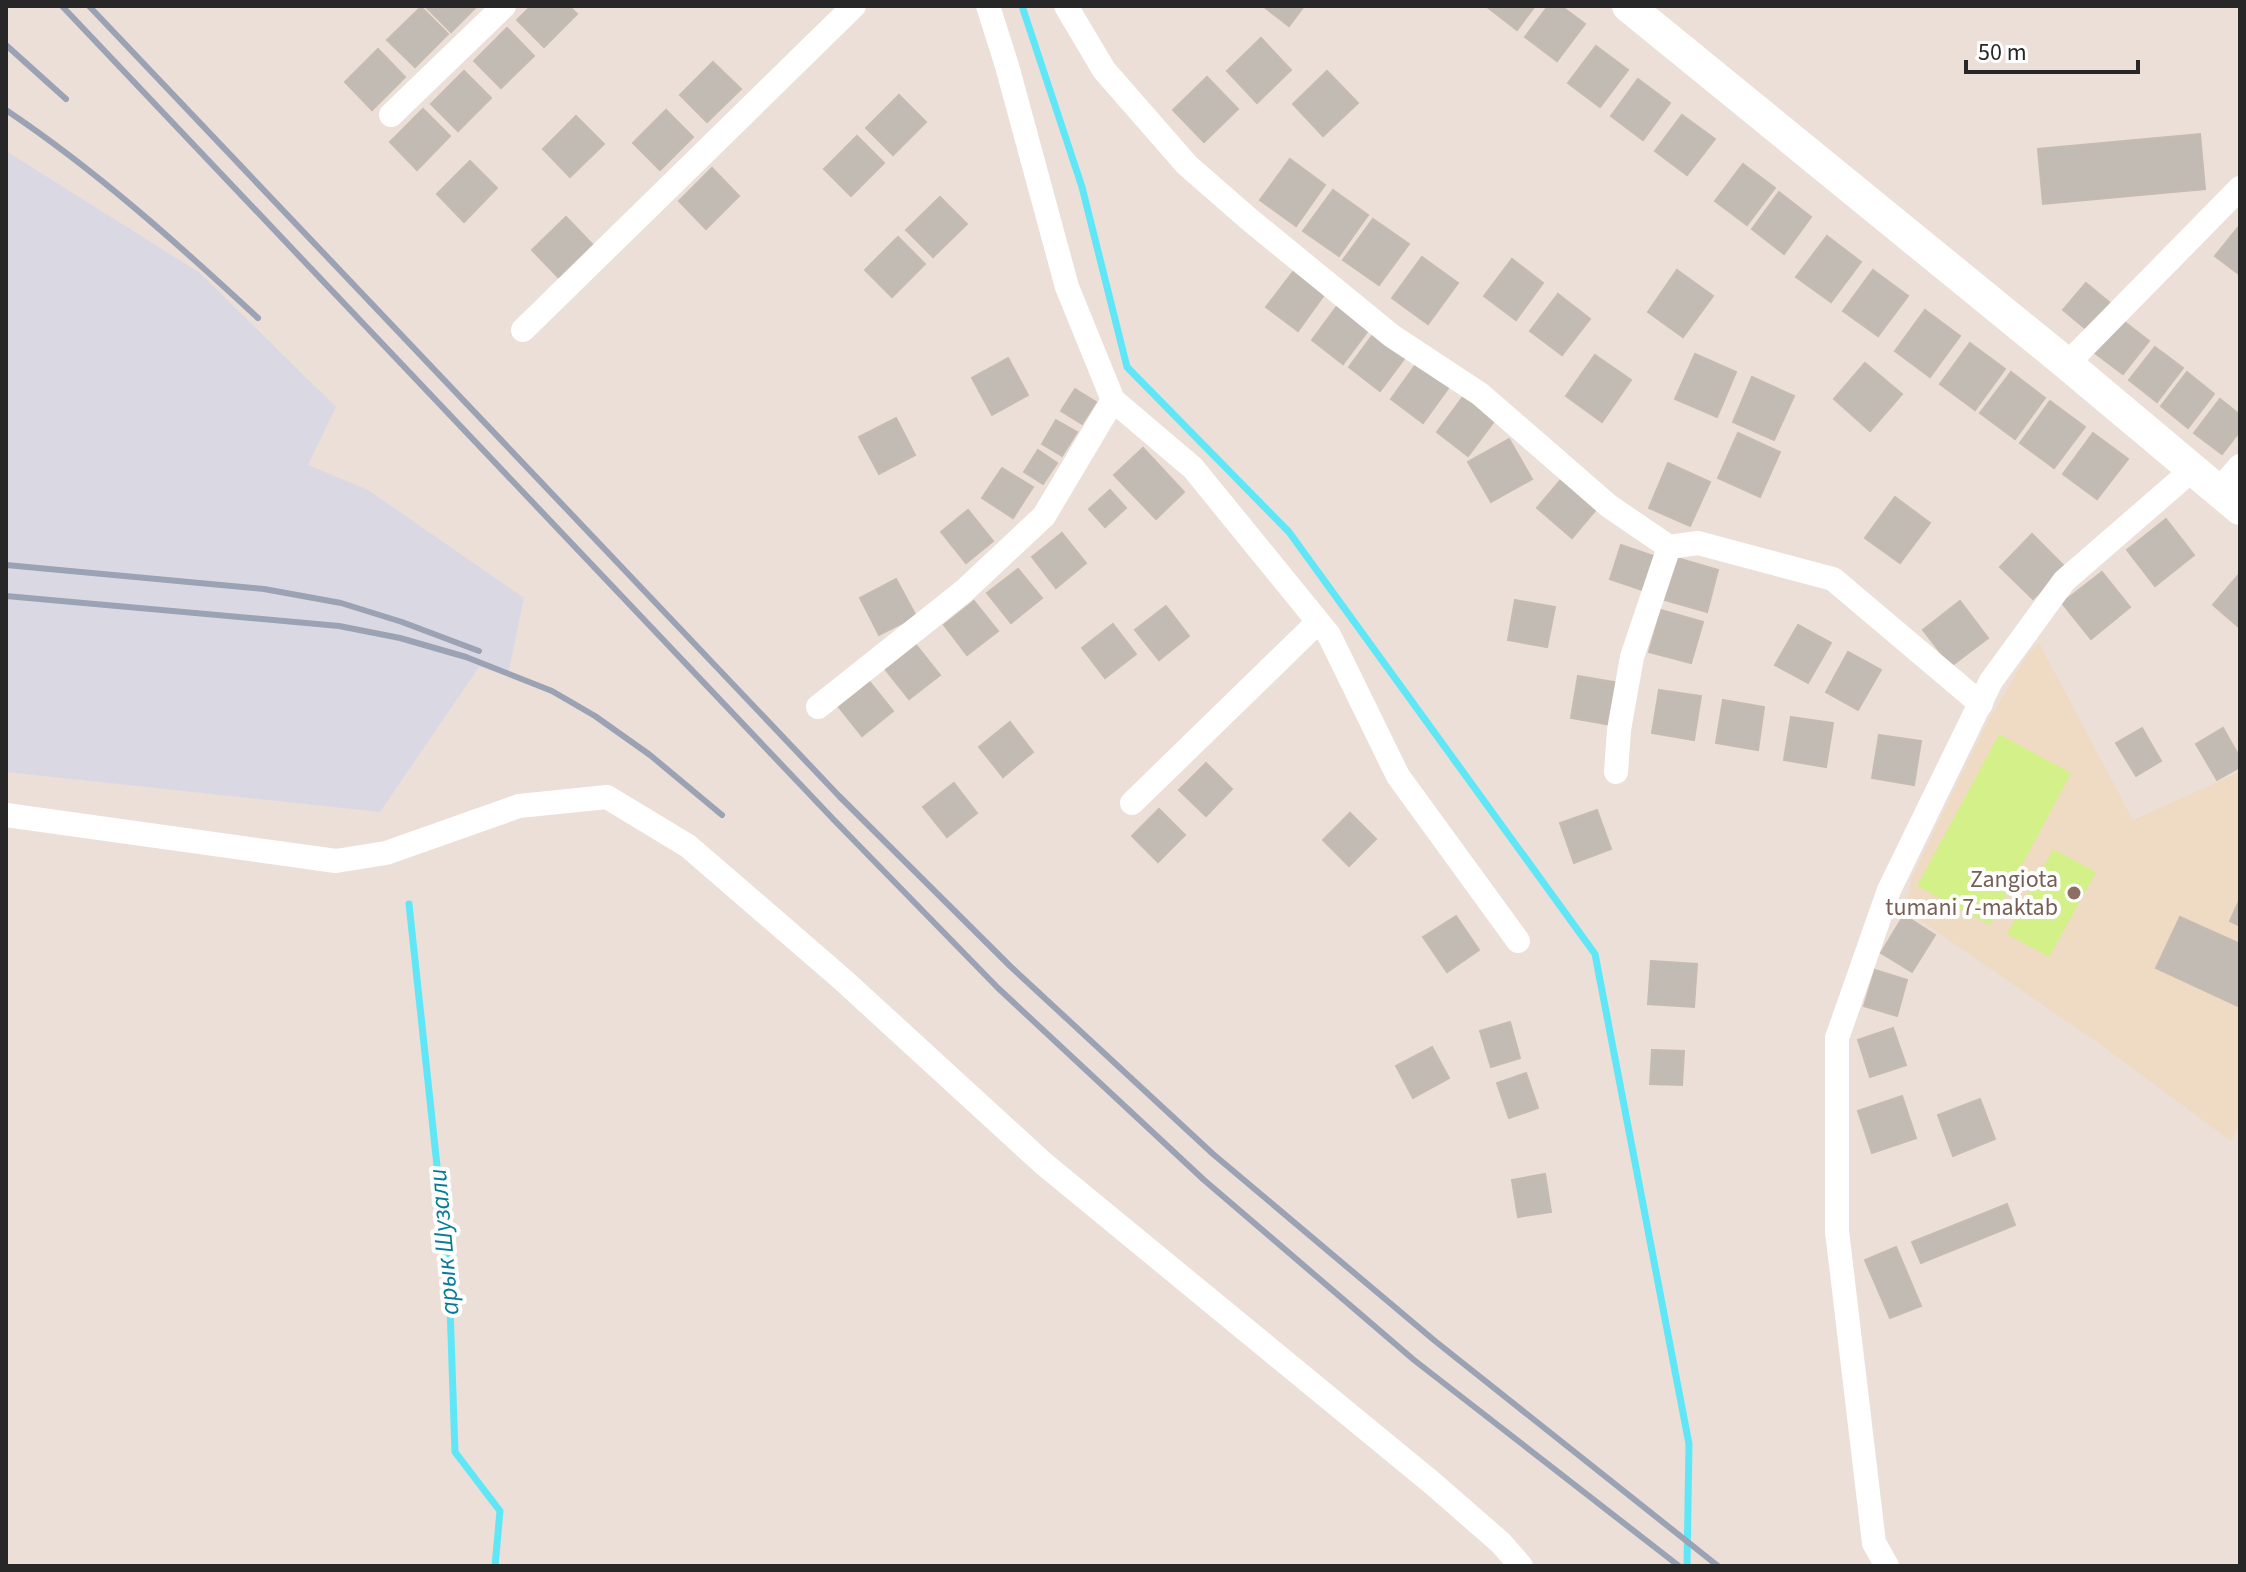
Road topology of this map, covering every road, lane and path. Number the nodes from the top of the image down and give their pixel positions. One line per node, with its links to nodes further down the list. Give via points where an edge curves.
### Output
1 (504, 6): 6 (street)
2 (854, 6): 8 (street)
3 (988, 6): 10 (street, via 1067,287)
4 (1066, 6): 14 (street, via 1104,70 1187,165 1392,336 1480,394 1609,506)
5 (1628, 6): 9 (main road)
6 (391, 115)
7 (2240, 188): 9 (street)
8 (523, 330)
9 (2067, 364): 12 (main road)
10 (1113, 400): 15 (street, via 1193,468); 17 (street, via 1044,516 964,591)
11 (2240, 466): 13 (street)
12 (2192, 470): 13 (main road); 16 (street, via 2064,581 1991,681)
13 (2229, 500)
14 (1669, 547): 16 (street, via 1698,543 1833,579); 18 (street, via 1632,657)
15 (1318, 622): 19 (street); 21 (street, via 1398,776)
16 (1981, 704): 23 (street, via 1889,890 1837,1038 1837,1231 1874,1543)
17 (818, 707)
18 (1616, 772)
19 (1132, 803)
20 (6, 815): 22 (street, via 336,861 386,853 519,806 607,797 688,846 1044,1164 1431,1482)
21 (1518, 941)
22 (1521, 1566)
23 (1887, 1566)

